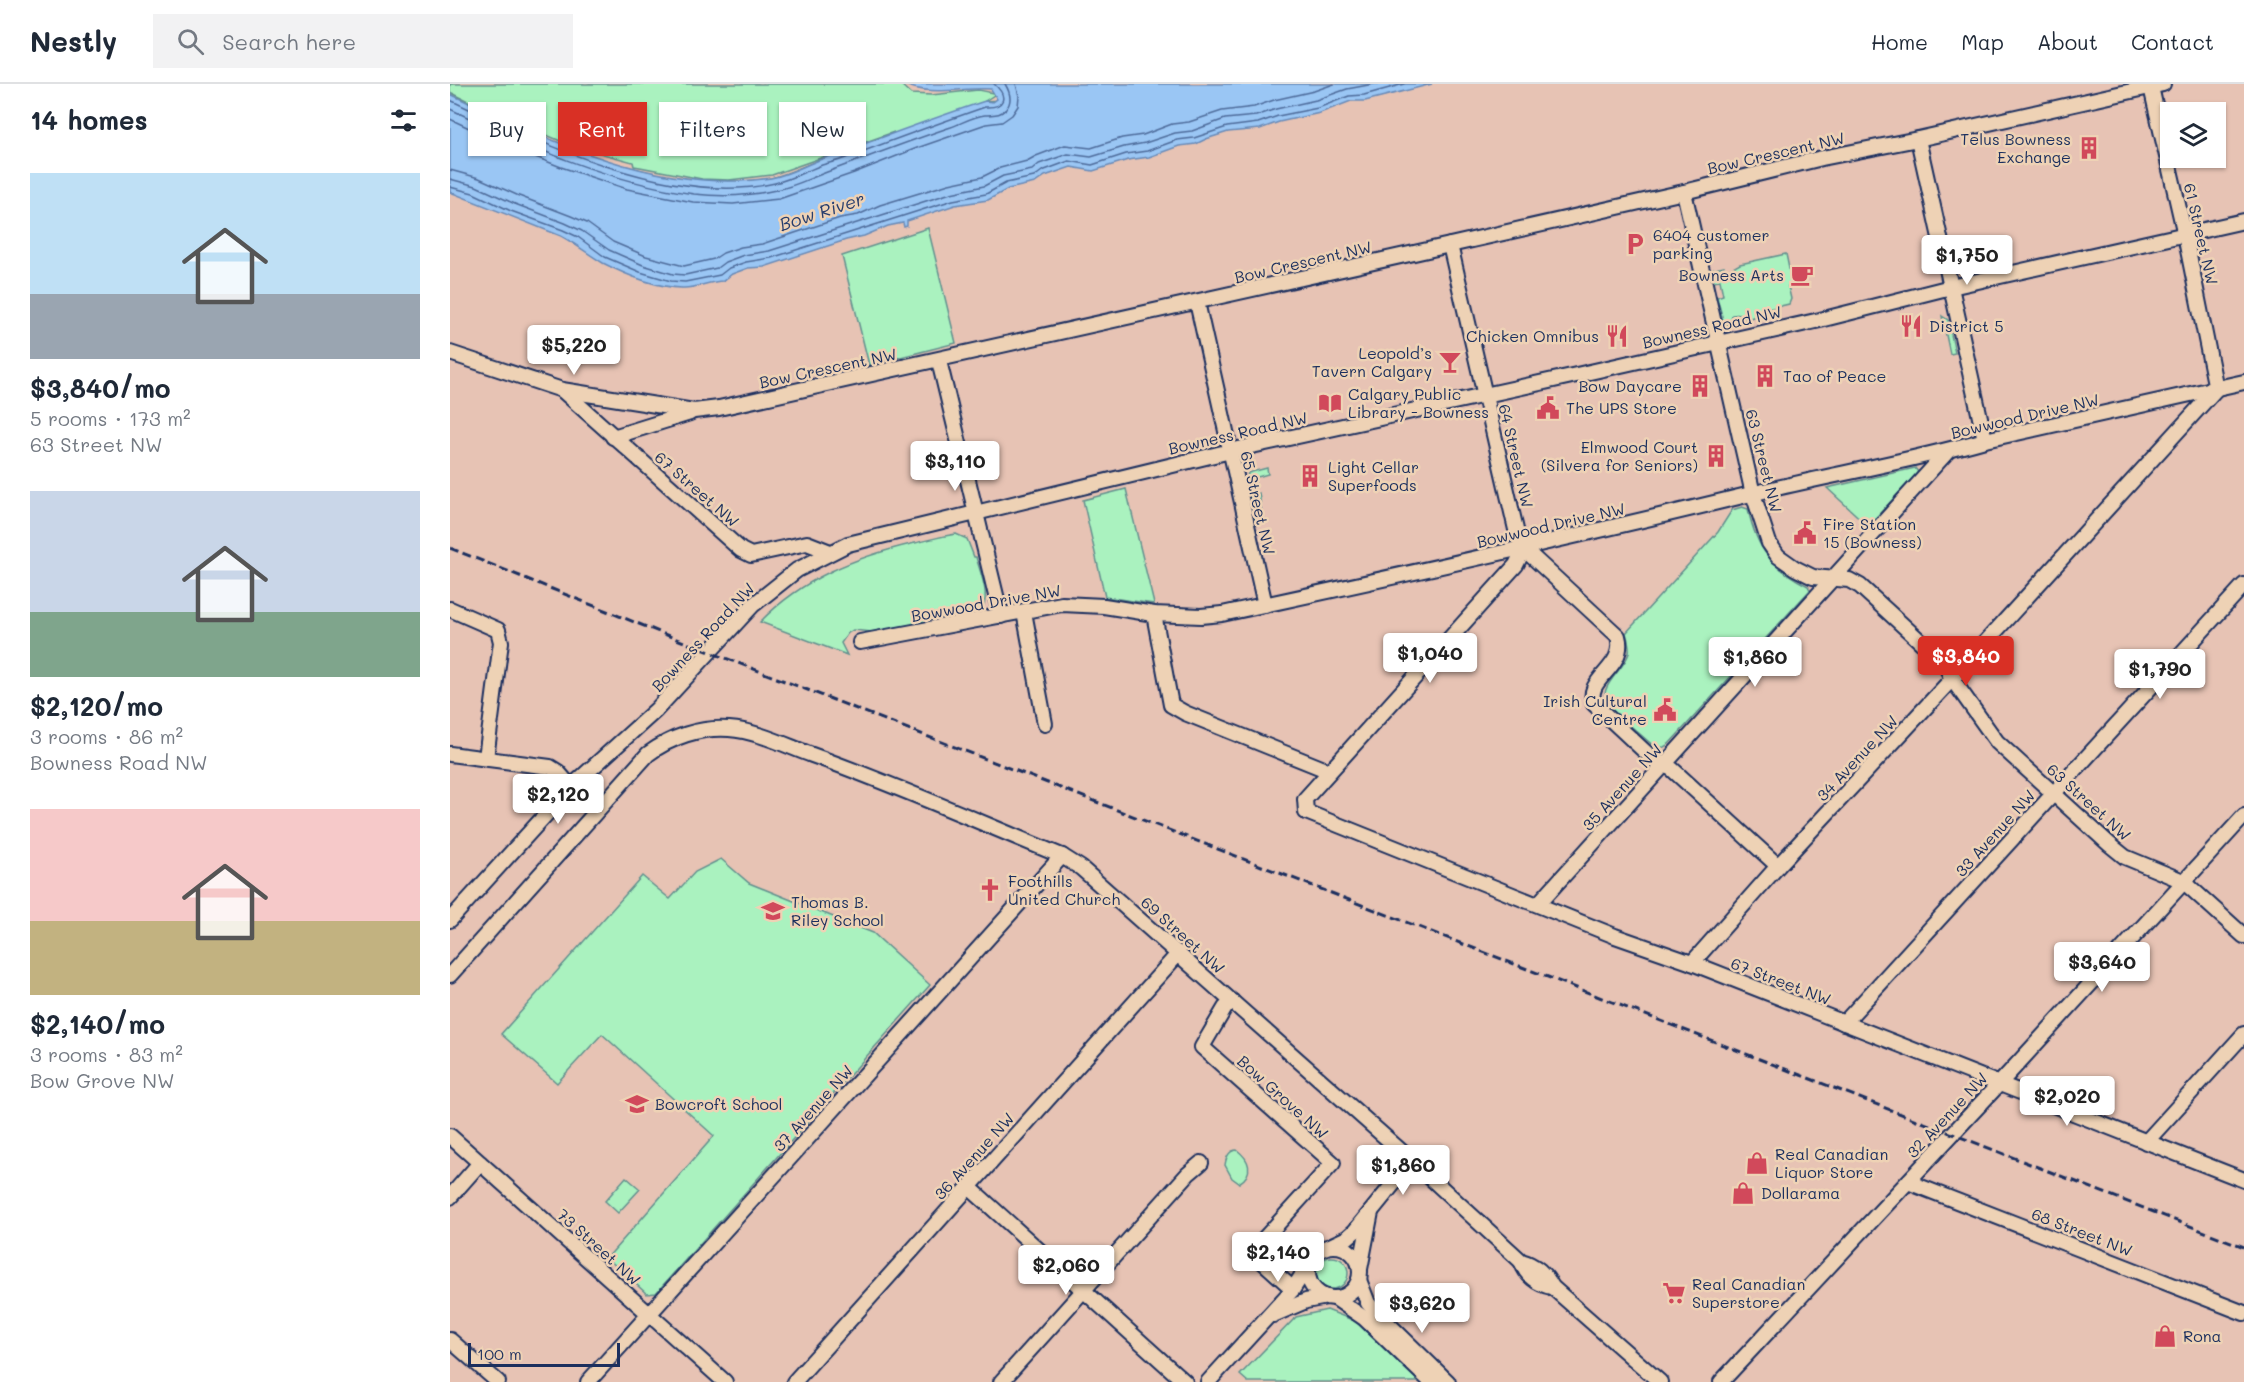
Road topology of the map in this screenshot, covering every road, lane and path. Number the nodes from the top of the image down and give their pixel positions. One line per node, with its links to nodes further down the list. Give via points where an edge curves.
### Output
1 (2157, 86): 2 (street, Bow Crescent NW); 5 (street, 61 Street NW)
2 (1918, 139): 3 (street, Bow Crescent NW); 7 (street)
3 (1684, 192): 6 (street, Bow Crescent NW); 9 (street, 63 Street NW)
4 (2244, 221): 5 (street, Bowness Road NW)
5 (2185, 235): 7 (street, Bowness Road NW); 13 (street, 61 Street NW)
6 (1450, 245): 8 (street, Bow Crescent NW); 15 (street, 64 Street NW)
7 (1951, 287): 9 (street, Bowness Road NW); 18 (street)
8 (1197, 302): 11 (street, Bow Crescent NW); 19 (street, 65 Street NW)
9 (1718, 342): 15 (street, Bowness Road NW); 21 (street, 63 Street NW)
10 (450, 353): 14 (street, Bow Crescent NW)
11 (939, 361): 16 (street, Bow Crescent NW); 22 (street)
12 (2244, 382): 13 (street, Bowwood Drive NW)
13 (2216, 389): 18 (street, Bowwood Drive NW); 33 (street, 34 Avenue NW)
14 (562, 390): 16 (street, Bow Crescent NW); 17 (street, 67 Street NW)
15 (1485, 396): 19 (street, Bowness Road NW); 23 (street, 64 Street NW, via 1517,534)
16 (694, 411): 17 (street)
17 (613, 437): 24 (street, 67 Street NW, via 741,550 751,555 807,543)
18 (1985, 440): 20 (street, Bowwood Drive NW)
19 (1230, 451): 22 (street, Bowness Road NW); 27 (street, 65 Street NW)
20 (1948, 451): 21 (street, Bowwood Drive NW); 25 (street, 35 Avenue NW)
21 (1753, 494): 23 (street, Bowwood Drive NW); 25 (street, 63 Street NW, via 1769,543 1778,556 1813,577)
22 (976, 512): 24 (street, Bowness Road NW); 31 (street)
23 (1524, 549): 27 (street, Bowwood Drive NW); 37 (street, 64 Street NW, via 1618,636 1617,657 1594,687 1592,700); 38 (street, via 1515,567)
24 (830, 552): 39 (street, Bowness Road NW, via 797,570 753,605 656,710)
25 (1834, 578): 33 (street, 63 Street NW, via 1860,586 1945,664); 37 (street, 35 Avenue NW)
26 (2244, 585): 40 (street, 33 Avenue NW)
27 (1265, 605): 30 (street, Bowwood Drive NW, via 1201,616)
28 (450, 609): 36 (street, via 498,630 501,642)
29 (1024, 612): 30 (street, Bowwood Drive NW, via 1062,604); 31 (street, Bowwood Drive NW); 34 (street)
30 (1154, 614): 38 (street, via 1171,705)
31 (1001, 616): 32 (street, Bowwood Drive NW)
32 (860, 642)
33 (1952, 679): 40 (street, 63 Street NW, via 1997,742); 43 (street, 34 Avenue NW)
34 (1045, 724)
35 (450, 754): 36 (street)
36 (486, 758): 39 (street, via 550,766)
37 (1664, 765): 43 (street, 64 Street NW); 45 (street, 35 Avenue NW)
38 (1329, 771): 45 (street, 67 Street NW, via 1305,799 1306,812)
39 (571, 787): 46 (street, Bowness Road NW)
40 (2053, 793): 44 (street, 63 Street NW, via 2125,856); 52 (street, 33 Avenue NW)
41 (2244, 816): 44 (street, 32 Avenue NW)
42 (1062, 856): 48 (street, 69 Street NW); 50 (street, 69 Street NW, via 752,733 720,729 688,734 667,742 640,762); 72 (street, 37 Avenue NW)
43 (1778, 866): 49 (street, 34 Avenue NW)
44 (2182, 881): 47 (street, 63 Street NW); 54 (street, 32 Avenue NW)
45 (1538, 904): 49 (street, 67 Street NW)
46 (450, 918)
47 (2244, 936)
48 (1179, 953): 51 (street, 69 Street NW); 62 (street, 36 Avenue NW)
49 (1692, 963): 52 (street, 67 Street NW)
50 (450, 975)
51 (1232, 1001): 57 (street, 69 Street NW); 68 (street, Bow Grove NW, via 1202,1047 1333,1163 1252,1252)
52 (1844, 1023): 54 (street, 67 Street NW)
53 (2244, 1034): 56 (street)
54 (1999, 1084): 56 (street, 67 Street NW); 61 (street, 32 Avenue NW)
55 (450, 1136): 59 (street, 73 Street NW)
56 (2146, 1142): 60 (street, 67 Street NW)
57 (1413, 1161): 64 (street); 84 (street, 69 Street NW)
58 (1201, 1162): 69 (street)
59 (480, 1163): 63 (street); 72 (street, 73 Street NW)
60 (2244, 1180)
61 (1908, 1182): 71 (street, 68 Street NW); 85 (street, 32 Avenue NW)
62 (969, 1186): 69 (street); 78 (street, 36 Avenue NW)
63 (450, 1197)
64 (1371, 1212): 65 (street, via 1347,1239); 67 (street)
65 (1326, 1247): 66 (street); 67 (street, via 1349,1251 1355,1256)
66 (1309, 1264): 68 (street); 70 (street, via 1309,1281 1319,1294)
67 (1360, 1275): 70 (street, via 1350,1293); 83 (street, via 1368,1303)
68 (1293, 1289): 73 (street)
69 (1083, 1290): 79 (street); 80 (street)
70 (1331, 1298): 73 (street, via 1306,1301); 82 (street, via 1364,1318)
71 (2244, 1313)
72 (649, 1314): 76 (street, 37 Avenue NW); 77 (street, 73 Street NW)
73 (1268, 1317): 81 (street)
74 (450, 1340): 75 (street)
75 (498, 1382)
76 (588, 1382)
77 (725, 1382)
78 (794, 1382)
79 (1001, 1382)
80 (1185, 1382)
81 (1208, 1382)
82 (1431, 1382)
83 (1448, 1382)
84 (1660, 1382)
85 (1721, 1382)

